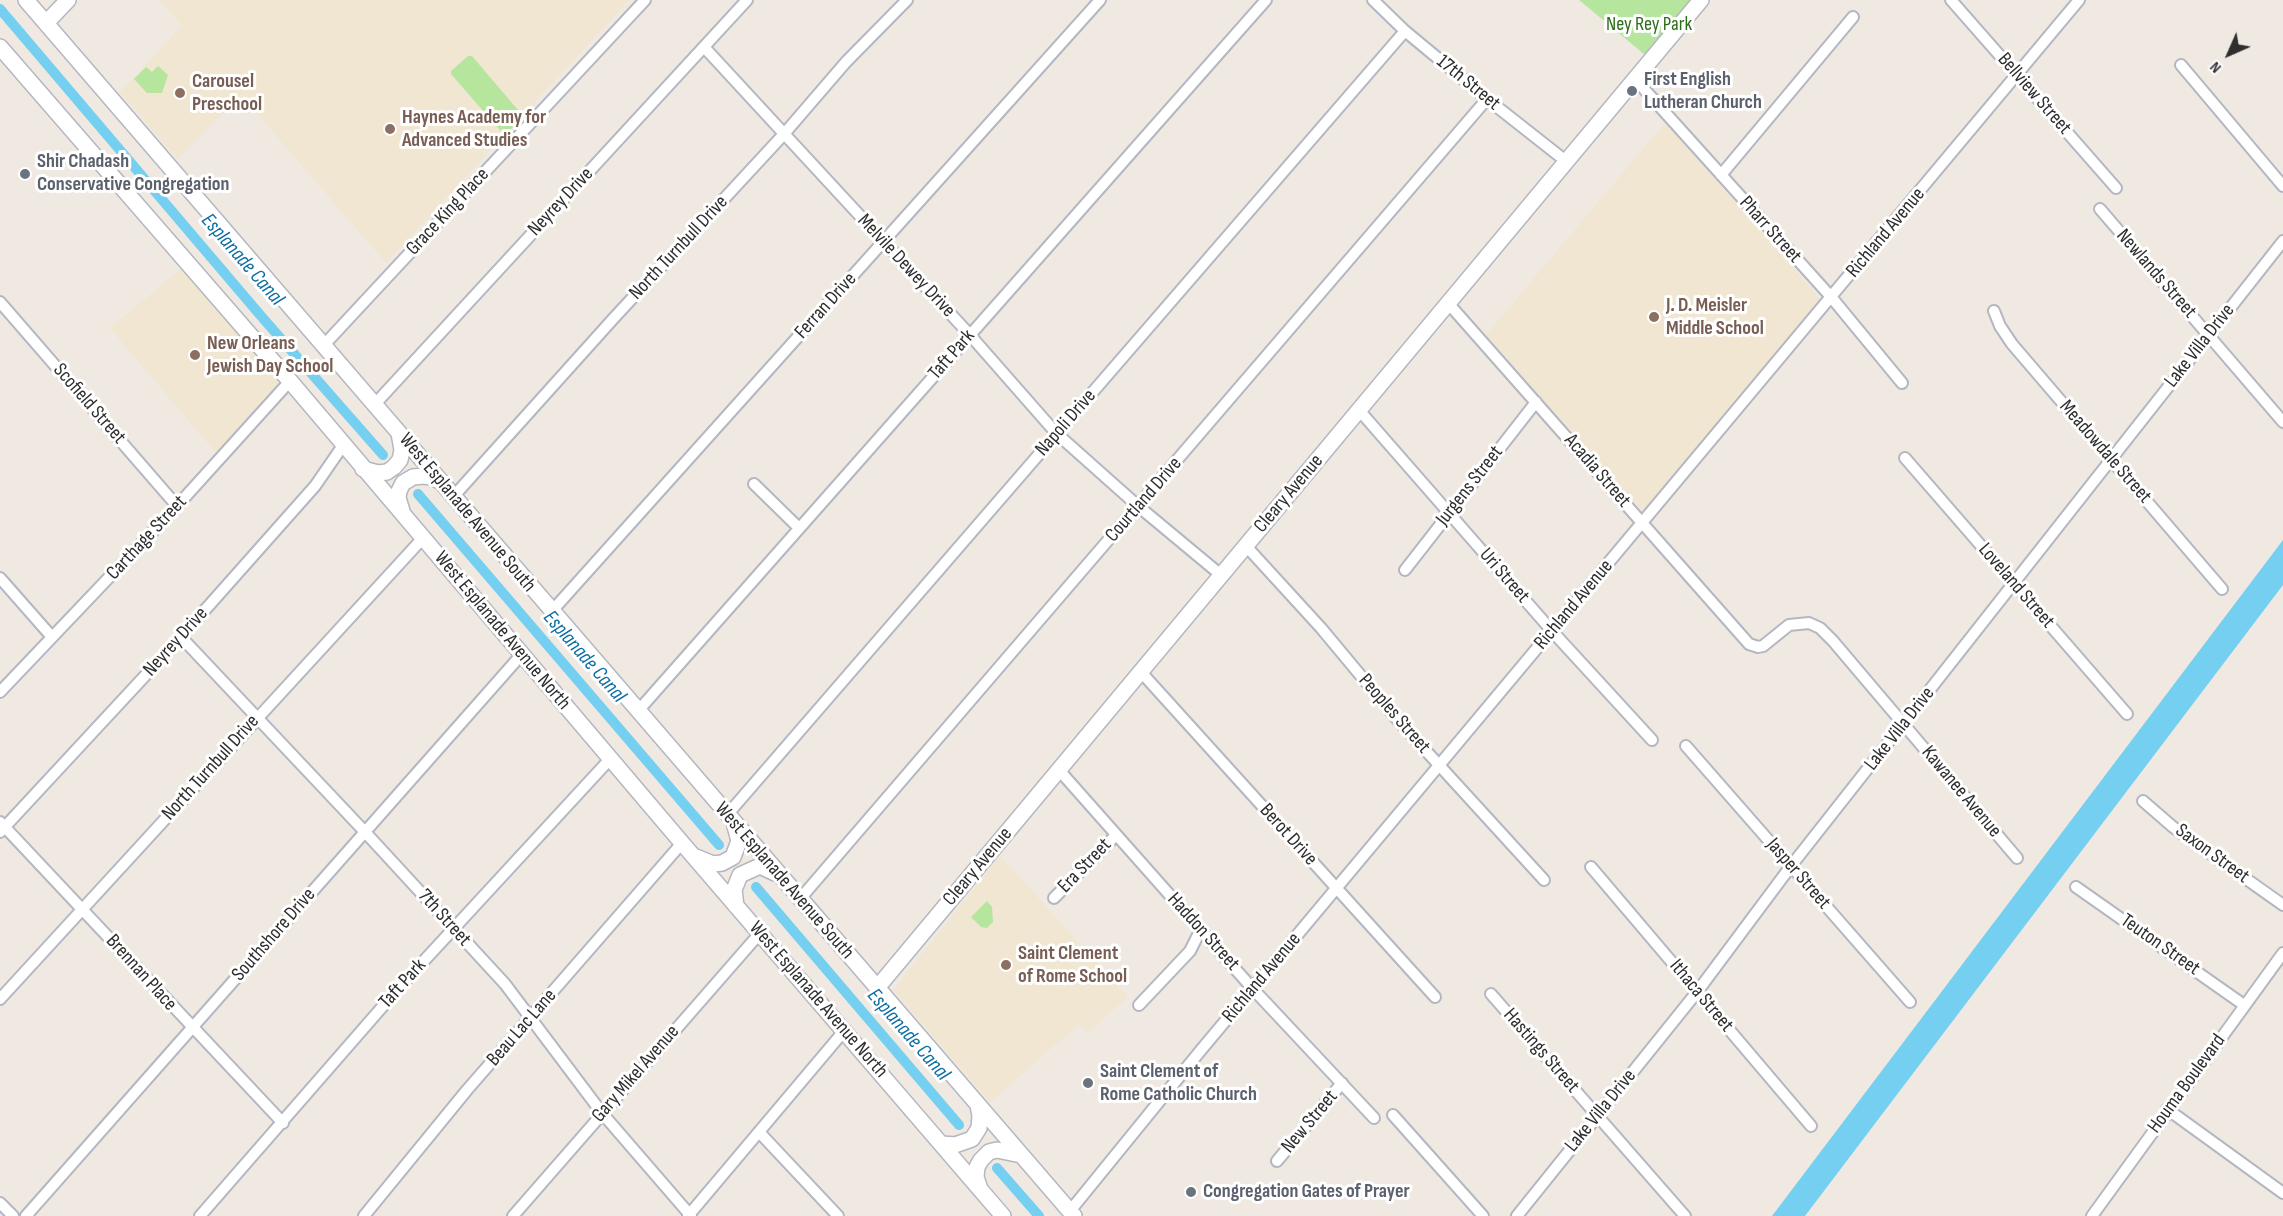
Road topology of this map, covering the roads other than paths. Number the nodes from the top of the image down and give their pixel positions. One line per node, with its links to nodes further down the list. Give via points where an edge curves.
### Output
1 (26, 0): 13 (main road, West Esplanade Avenue South)
2 (68, 0): 13 (main road)
3 (645, 0): 35 (street, Grace King Place)
4 (747, 0): 15 (street, Neyrey Drive)
5 (908, 0): 21 (street, North Turnbull Drive, via 846,62)
6 (1100, 0): 28 (street, Ferran Drive)
7 (1266, 0): 33 (street, Taft Park)
8 (1373, 0): 14 (street, 17th Street)
9 (1701, 0): 19 (main road, Cleary Avenue)
10 (1951, 0): 18 (street, Bellview Street)
11 (2079, 0): 18 (street, Richland Avenue)
12 (1852, 17): 23 (street)
13 (46, 23): 35 (main road, West Esplanade Avenue South)
14 (1405, 31): 20 (street, 17th Street); 43 (street, Napoli Drive)
15 (704, 47): 21 (street, Melvile Dewey Drive); 39 (street, Neyrey Drive)
16 (3, 56): 36 (main road, West Esplanade Avenue North)
17 (2181, 66): 24 (street)
18 (2017, 75): 25 (street, Bellview Street); 29 (street, Richland Avenue)
19 (1635, 79): 22 (main road, Cleary Avenue); 23 (street, Pharr Street)
20 (1487, 99): 22 (street, 17th Street); 52 (street, Courtland Drive)
21 (784, 134): 28 (street, Melvile Dewey Drive); 50 (street, North Turnbull Drive)
22 (1567, 162): 31 (main road, Cleary Avenue)
23 (1721, 175): 29 (street, Pharr Street)
24 (2283, 186)
25 (2116, 188)
26 (2100, 209): 34 (street, Newlands Street)
27 (2283, 241): 34 (street, Lake Villa Drive)
28 (883, 242): 33 (street, Melvile Dewey Drive); 64 (street, Ferran Drive)
29 (1832, 298): 37 (street, Pharr Street); 55 (street, Richland Avenue)
30 (0, 302): 51 (street, Scofield Street)
31 (1448, 303): 38 (street, Acadia Street); 40 (main road, Cleary Avenue)
32 (1994, 310): 46 (street, Meadowdale Street, via 2012,344)
33 (970, 335): 43 (street, Melvile Dewey Drive); 56 (street, Taft Park)
34 (2209, 335): 41 (street, Newlands Street); 46 (street, Lake Villa Drive)
35 (324, 345): 39 (main road, West Esplanade Avenue South)
36 (290, 381): 44 (main road, West Esplanade Avenue North); 51 (street, Carthage Street)
37 (1902, 382)
38 (1536, 402): 54 (street, Jurgens Street); 55 (street, Acadia Street)
39 (375, 405): 42 (main road, West Esplanade Avenue South)
40 (1359, 410): 54 (street, Uri Street); 58 (main road, Cleary Avenue)
41 (2283, 422)
42 (399, 433): 47 (main road, via 402,450 394,467 378,473); 48 (main road, West Esplanade Avenue South)
43 (1056, 433): 52 (street, Melvile Dewey Drive); 82 (street, Napoli Drive)
44 (344, 444): 47 (main road, West Esplanade Avenue North); 67 (street, Neyrey Drive, via 315,486)
45 (1905, 458): 62 (street, Loveland Street)
46 (2111, 459): 62 (street, Lake Villa Drive); 63 (street, Meadowdale Street)
47 (363, 469): 53 (main road, West Esplanade Avenue North)
48 (441, 483): 50 (main road, West Esplanade Avenue South); 53 (main road, via 423,476 404,483 398,498)
49 (754, 484): 56 (street)
50 (453, 497): 64 (main road, West Esplanade Avenue South)
51 (177, 506): 66 (street, Carthage Street)
52 (1138, 506): 60 (street, Melvile Dewey Drive); 96 (street, Courtland Drive)
53 (403, 514): 57 (main road, West Esplanade Avenue North)
54 (1449, 514): 59 (street, Jurgens Street); 65 (street, Uri Street)
55 (1643, 523): 65 (street, Richland Avenue); 68 (street, Acadia Street)
56 (799, 528): 72 (street, Taft Park)
57 (423, 538): 69 (main road, West Esplanade Avenue North); 74 (street, North Turnbull Drive)
58 (1246, 546): 60 (main road, Cleary Avenue); 79 (street, Peoples Street)
59 (1405, 570)
60 (1221, 576): 70 (main road, Cleary Avenue)
61 (0, 578): 66 (street)
62 (2014, 584): 73 (street, Loveland Street); 75 (street, Lake Villa Drive)
63 (2222, 589)
64 (552, 611): 72 (main road, West Esplanade Avenue South)
65 (1552, 631): 76 (street, Uri Street); 79 (street, Richland Avenue)
66 (52, 637): 71 (street, Carthage Street)
67 (181, 637): 74 (street, 7th Street); 83 (street, Neyrey Drive)
68 (1745, 639): 75 (street, Kawanee Avenue, via 1758,647 1789,625 1809,623 1820,628)
69 (522, 654): 78 (main road, West Esplanade Avenue North); 84 (street, Southshore Drive)
70 (1141, 672): 80 (main road, Cleary Avenue); 94 (street, Berot Drive)
71 (0, 692)
72 (638, 711): 82 (main road, West Esplanade Avenue South)
73 (2127, 714)
74 (258, 717): 84 (street, 7th Street); 99 (street, North Turnbull Drive)
75 (1904, 725): 88 (street, Kawanee Avenue); 89 (street, Lake Villa Drive)
76 (1652, 740)
77 (1686, 746): 89 (street, Jasper Street)
78 (611, 758): 86 (main road, West Esplanade Avenue North); 100 (street, Taft Park)
79 (1440, 766): 92 (street, Peoples Street); 94 (street, Richland Avenue)
80 (1059, 770): 85 (street, Haddon Street); 104 (main road, Cleary Avenue)
81 (2143, 801): 97 (street, Saxon Street)
82 (731, 819): 87 (main road, via 738,841 733,857 713,864); 91 (main road, West Esplanade Avenue South)
83 (2, 827): 99 (street, Brennan Place)
84 (365, 832): 100 (street, 7th Street); 114 (street, Southshore Drive)
85 (1116, 835): 95 (street, Era Street); 101 (street, Haddon Street)
86 (682, 843): 87 (main road, West Esplanade Avenue North); 113 (street, Beau Lac Lane)
87 (694, 856): 98 (main road, West Esplanade Avenue North)
88 (2017, 858)
89 (1791, 866): 106 (street, Lake Villa Drive); 110 (street, Jasper Street)
90 (1591, 867): 106 (street, Ithaca Street)
91 (778, 874): 96 (main road, West Esplanade Avenue South); 98 (main road, via 760,866 740,875 734,890)
92 (1544, 880)
93 (2076, 887): 112 (street, Teuton Street)
94 (1337, 890): 105 (street, Richland Avenue); 108 (street, Berot Drive)
95 (1054, 898)
96 (800, 899): 104 (main road, West Esplanade Avenue South)
97 (2283, 905)
98 (736, 906): 102 (main road, West Esplanade Avenue North)
99 (82, 909): 109 (street, North Turnbull Drive); 114 (street, Brennan Place)
100 (454, 928): 113 (street, 7th Street); 123 (street, Taft Park)
101 (1201, 929): 105 (street, Haddon Street); 111 (street, via 1190,951)
102 (759, 933): 115 (main road, West Esplanade Avenue North); 119 (street, Gary Mikel Avenue)
103 (2283, 953): 112 (street, Houma Boulevard)
104 (877, 988): 117 (main road, West Esplanade Avenue South)
105 (1253, 989): 116 (street, Haddon Street); 132 (street, Richland Avenue)
106 (1697, 992): 121 (street, Lake Villa Drive); 124 (street, Ithaca Street)
107 (1491, 994): 121 (street, Hastings Street)
108 (1435, 998)
109 (0, 999)
110 (1910, 1002)
111 (1139, 1005)
112 (2244, 1005): 118 (street, Houma Boulevard)
113 (531, 1018): 119 (street, 7th Street); 137 (street, Beau Lac Lane)
114 (192, 1028): 123 (street, Brennan Place); 135 (street, Southshore Drive)
115 (844, 1031): 125 (street); 126 (main road, West Esplanade Avenue North)
116 (1342, 1083): 122 (street, Haddon Street); 128 (street, New Street)
117 (978, 1105): 126 (main road, via 979,1128 972,1139 955,1145); 127 (main road, West Esplanade Avenue South)
118 (2167, 1110): 130 (street); 144 (street, Houma Boulevard)
119 (602, 1113): 133 (street, 7th Street); 138 (street, Gary Mikel Avenue)
120 (1393, 1115): 141 (street)
121 (1597, 1115): 142 (street, Lake Villa Drive); 143 (street, Hastings Street)
122 (1374, 1118)
123 (283, 1123): 136 (street, Taft Park)
124 (1810, 1126)
125 (759, 1132): 133 (street); 139 (street)
126 (942, 1144): 129 (main road, West Esplanade Avenue North)
127 (1021, 1155): 129 (main road, via 988,1152 977,1167); 132 (main road, West Esplanade Avenue South)
128 (1277, 1161)
129 (980, 1190): 140 (main road, West Esplanade Avenue North)
130 (2283, 1193)
131 (0, 1203): 134 (street)
132 (1072, 1213)
133 (689, 1215)
134 (13, 1216)
135 (26, 1216)
136 (200, 1216)
137 (364, 1216)
138 (513, 1216)
139 (838, 1216)
140 (1003, 1216)
141 (1483, 1216)
142 (1517, 1216)
143 (1685, 1216)
144 (2092, 1216)

